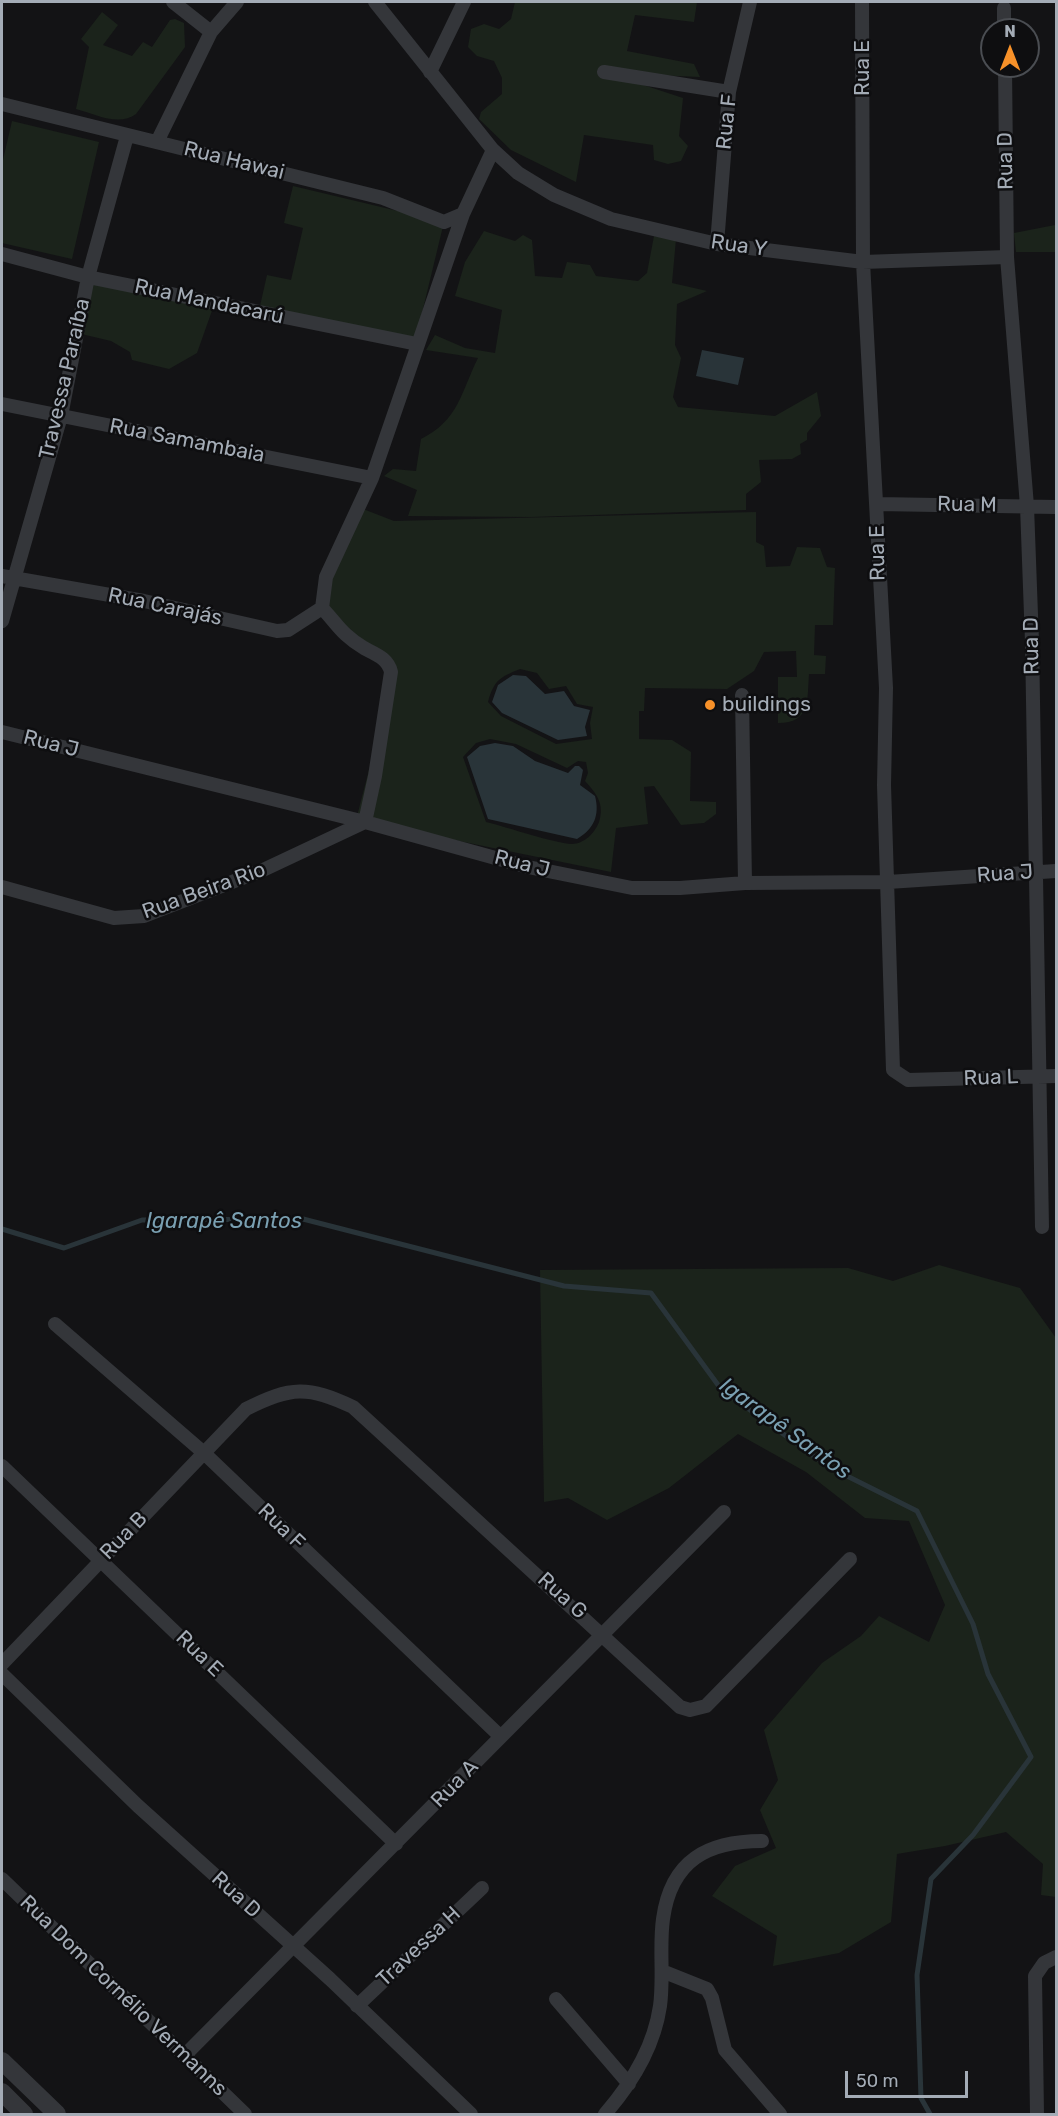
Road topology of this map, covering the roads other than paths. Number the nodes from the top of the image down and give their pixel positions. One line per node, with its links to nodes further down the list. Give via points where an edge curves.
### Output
1 (173, 2): 9 (street)
2 (237, 2): 9 (street)
3 (375, 2): 10 (street, Rua Y)
4 (464, 2): 10 (street)
5 (750, 2): 13 (street, Rua F)
6 (862, 2): 22 (street, Rua E)
7 (1004, 8): 8 (street)
8 (1004, 18)
9 (211, 32): 16 (street)
10 (430, 72): 17 (street, Rua Y)
11 (604, 72): 13 (street)
12 (1005, 78): 21 (street, Rua D)
13 (729, 92): 19 (street, Rua F)
14 (2, 104): 15 (street, Rua Hawai)
15 (127, 136): 16 (street, Rua Hawai); 23 (street, Travessa Paraíba)
16 (157, 142): 18 (street, Rua Hawai, via 383,198 444,222)
17 (493, 150): 18 (street); 19 (street, Rua Y, via 518,173 554,195 611,219)
18 (463, 214): 24 (street)
19 (717, 244): 22 (street, Rua Y)
20 (2, 254): 23 (street, Rua Mandacarú)
21 (1007, 257): 22 (street, Rua Y); 29 (street, Rua D)
22 (863, 262): 28 (street, Rua E)
23 (88, 277): 24 (street, Rua Mandacarú); 26 (street, Travessa Paraíba)
24 (417, 344): 27 (street)
25 (2, 404): 26 (street, Rua Samambaia)
26 (61, 416): 27 (street, Rua Samambaia); 31 (street, Travessa Paraíba)
27 (372, 478): 32 (street, via 326,577)
28 (877, 504): 29 (street, Rua M); 39 (street, Rua E)
29 (1026, 506): 30 (street, Rua M); 38 (street, Rua D)
30 (1056, 507)
31 (7, 577): 32 (street, Rua Carajás, via 144,601 277,631 288,630); 33 (street, Travessa Paraíba)
32 (322, 608): 36 (street, via 337,628 390,665)
33 (2, 621)
34 (742, 695): 40 (street)
35 (2, 732): 36 (street, Rua J)
36 (365, 822): 40 (street, Rua J, via 528,867 632,888); 41 (street, Rua Beira Rio, via 263,870 144,916 114,918)
37 (1056, 871): 38 (street, Rua J)
38 (1035, 872): 39 (street, Rua J); 42 (street, Rua D)
39 (888, 882): 40 (street, Rua J); 44 (street, Rua E, via 893,1070 908,1080)
40 (745, 883)
41 (2, 888)
42 (1041, 1076): 43 (street, Rua L); 44 (street, Rua L); 45 (street, Rua D, via 1039,1227)
43 (1056, 1076)
44 (925, 1080)
45 (1056, 1227)
46 (55, 1324): 48 (street, Rua F)
47 (246, 1409): 48 (street, Rua B); 53 (street, Rua G, via 287,1391 311,1392 353,1407)
48 (204, 1454): 52 (street, Rua B); 56 (street, Rua F)
49 (2, 1466): 52 (street, Rua E)
50 (724, 1512): 53 (street, Rua A)
51 (849, 1559): 53 (street, Rua G, via 706,1706 698,1709 675,1703)
52 (100, 1560): 54 (street, Rua B); 58 (street, Rua E)
53 (601, 1632): 56 (street, Rua A)
54 (2, 1664)
55 (2, 1674): 61 (street, Rua D, via 138,1806)
56 (500, 1736): 58 (street, Rua A)
57 (762, 1841): 63 (street, via 732,1841 707,1849 686,1865 670,1890 663,1919)
58 (396, 1844): 61 (street, Rua A)
59 (2, 1879): 66 (street, Rua Dom Cornélio Vermanns)
60 (482, 1888): 65 (street, Travessa H)
61 (293, 1947): 65 (street, Rua D); 66 (street, Rua A)
62 (1056, 1957): 76 (street, via 1044,1963 1035,1976)
63 (662, 1971): 68 (street, via 660,2006 650,2045); 75 (street, via 707,1989 725,2050)
64 (556, 1999): 68 (street)
65 (357, 2006): 74 (street, Rua D)
66 (185, 2055): 73 (street, Rua Dom Cornélio Vermanns)
67 (2, 2061): 72 (street)
68 (629, 2084): 70 (street)
69 (2, 2092): 71 (street)
70 (606, 2114)
71 (24, 2115)
72 (57, 2115)
73 (245, 2115)
74 (471, 2115)
75 (780, 2115)
76 (1037, 2115)

